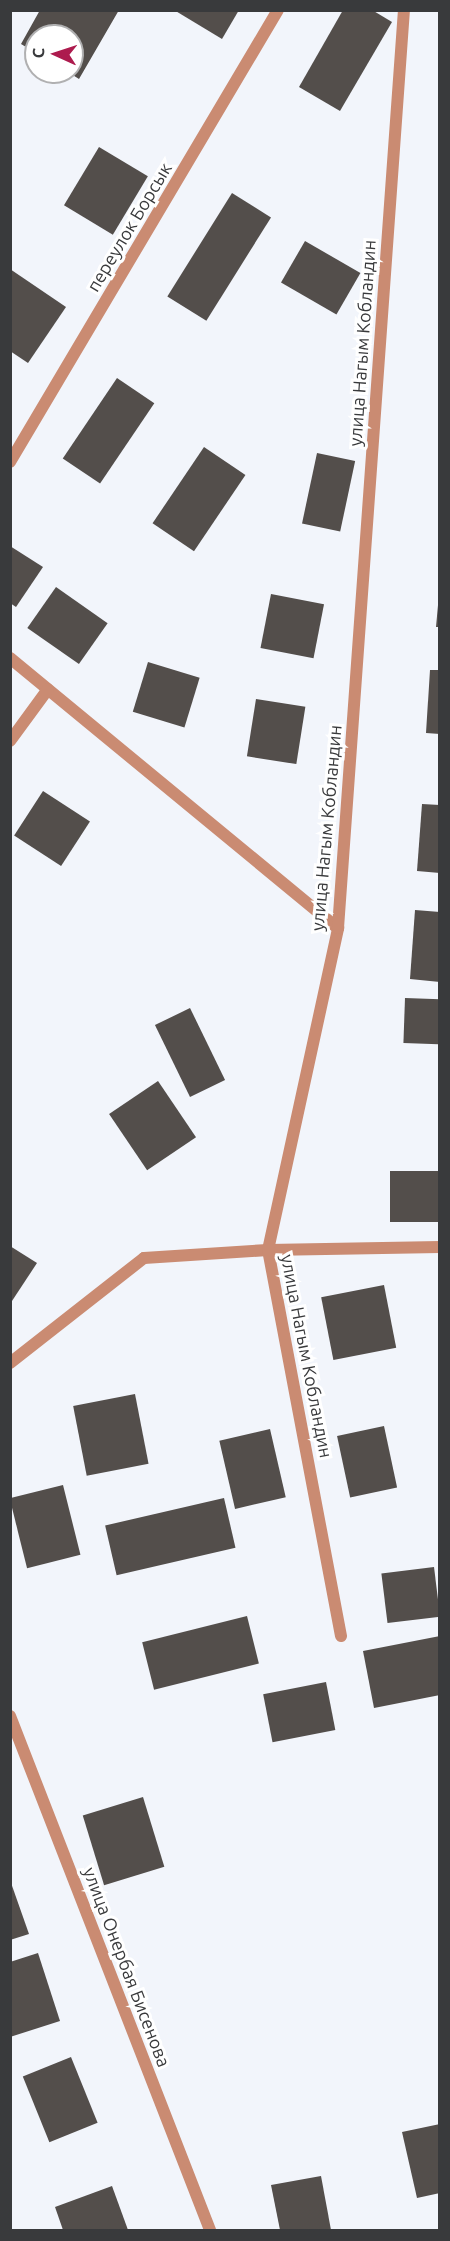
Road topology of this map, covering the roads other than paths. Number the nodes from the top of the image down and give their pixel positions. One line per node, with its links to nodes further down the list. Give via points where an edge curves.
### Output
1 (278, 10): 3 (street, переулок Борсык)
2 (404, 10): 7 (street, улица Нагым Кобландин)
3 (10, 462)
4 (10, 658): 5 (street)
5 (48, 689): 6 (street); 7 (street)
6 (10, 741)
7 (338, 928): 9 (street, улица Нагым Кобландин)
8 (440, 1247): 9 (street)
9 (268, 1250): 10 (street, via 144,1258); 11 (street, улица Нагым Кобландин)
10 (10, 1363)
11 (341, 1636)
12 (10, 1716): 13 (street, улица Онербая Бисенова)
13 (210, 2230)

